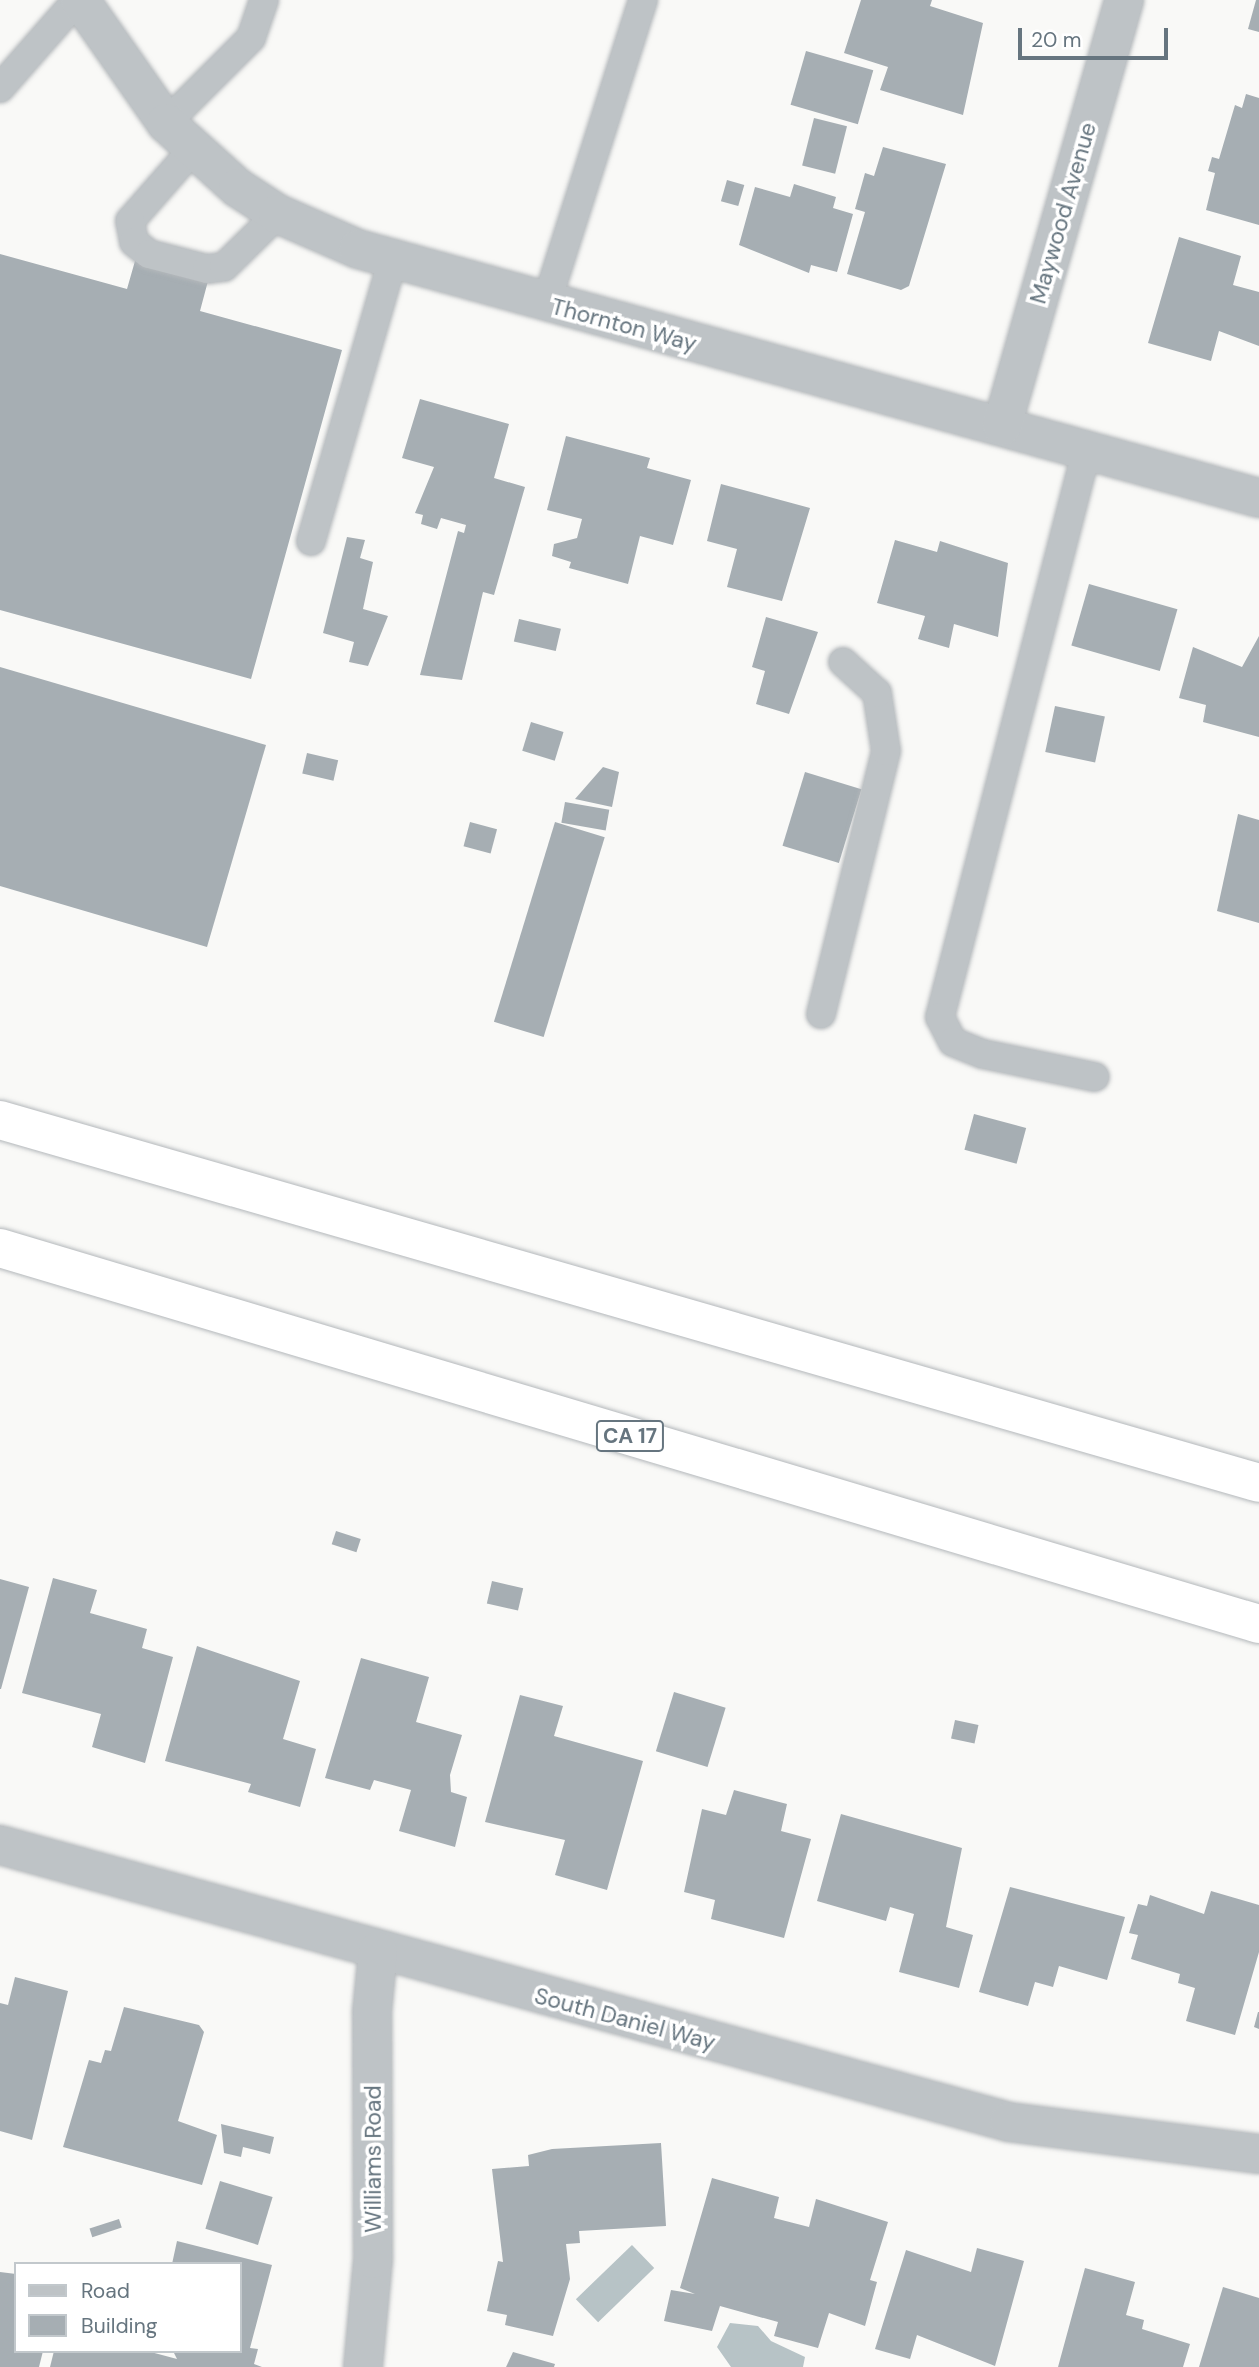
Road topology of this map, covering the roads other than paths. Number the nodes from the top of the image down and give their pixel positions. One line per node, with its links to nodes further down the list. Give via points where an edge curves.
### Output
1 (79, 0): 5 (lane); 6 (street, Thornton Way)
2 (264, 0): 6 (lane, via 251,38)
3 (643, 0): 9 (lane)
4 (1124, 0): 10 (street, Maywood Avenue)
5 (0, 88)
6 (180, 135): 7 (street, Thornton Way); 7 (lane, via 130,221 141,248 207,269 224,267)
7 (278, 214): 8 (street, Thornton Way)
8 (393, 260): 9 (street, Thornton Way); 13 (lane)
9 (546, 304): 10 (street, Thornton Way)
10 (1002, 426): 11 (street, Thornton Way)
11 (1087, 449): 12 (street, Thornton Way); 16 (lane, via 940,1017 953,1042 983,1054)
12 (1259, 498)
13 (311, 541)
14 (843, 662): 15 (lane, via 877,693 886,751)
15 (821, 1013)
16 (1095, 1077)
17 (0, 1120): 19 (highway)
18 (0, 1248): 20 (highway, CA 17)
19 (1259, 1483)
20 (1259, 1625)
21 (0, 1845): 22 (street, South Daniel Way)
22 (378, 1951): 23 (street, South Daniel Way, via 1009,2122); 24 (street, Williams Road, via 372,2012 373,2259)
23 (1259, 2154)
24 (363, 2367)

